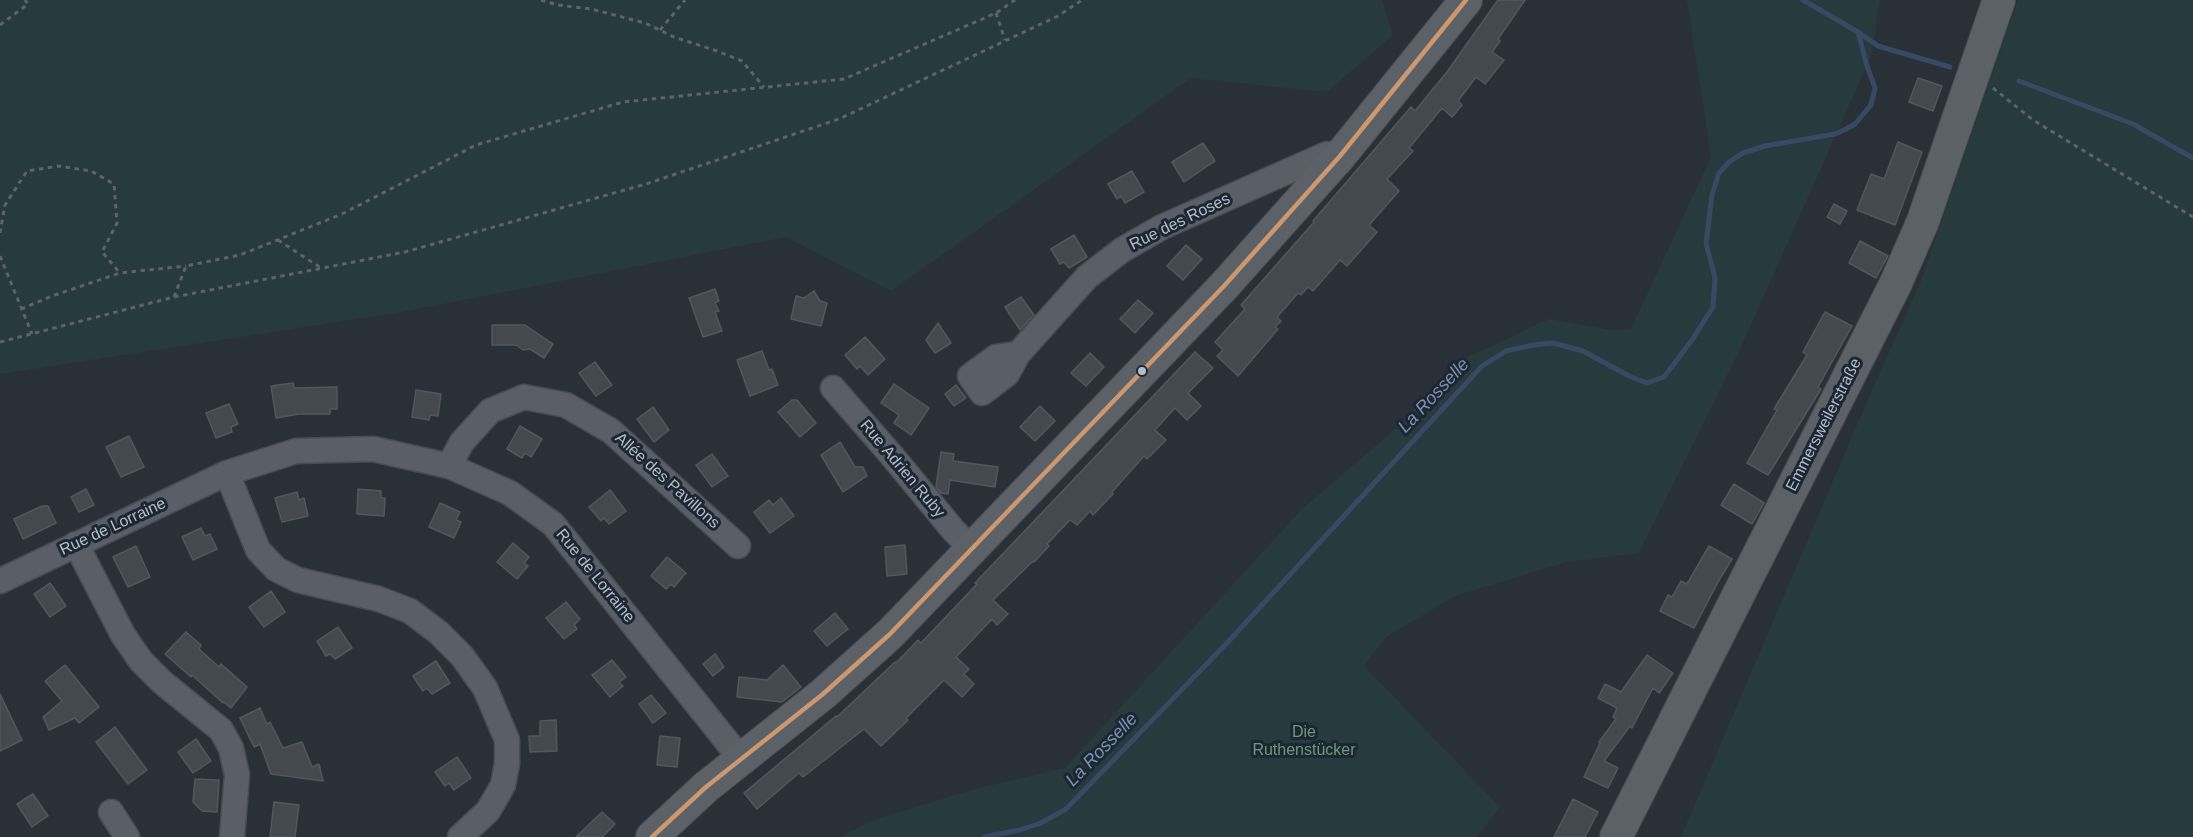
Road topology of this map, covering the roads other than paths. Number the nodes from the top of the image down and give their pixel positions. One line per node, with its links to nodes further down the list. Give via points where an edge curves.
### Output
1 (1466, 0): 3 (main road)
2 (1999, 0): 18 (main road, Emmersweilerstraße, via 1923,221 1896,283)
3 (1340, 156): 4 (street, Rue des Roses, via 1326,154 1162,227 1122,250 1087,277); 10 (main road, via 1224,286)
4 (1018, 354)
5 (833, 388): 10 (street, Rue Adrien Ruby)
6 (449, 466): 7 (street, Rue de Lorraine, via 373,449 296,451); 9 (street, Allée des Pavillons, via 462,442 490,411 524,397 566,405 611,431); 12 (street, Rue de Lorraine, via 510,493 553,524)
7 (227, 473): 8 (street, Rue de Lorraine); 16 (street, via 258,550 276,569 298,580 379,599 410,611 462,656 485,688 507,740 507,764 503,785 488,811)
8 (76, 544): 11 (street, Rue de Lorraine); 15 (street, via 123,635 141,661 221,730 231,748 237,776)
9 (738, 546)
10 (972, 549): 12 (main road, via 890,634)
11 (0, 581)
12 (741, 759): 17 (main road)
13 (108, 837): 14 (street, via 111,812)
14 (127, 837)
15 (232, 837)
16 (460, 837)
17 (652, 837)
18 (1616, 837)

